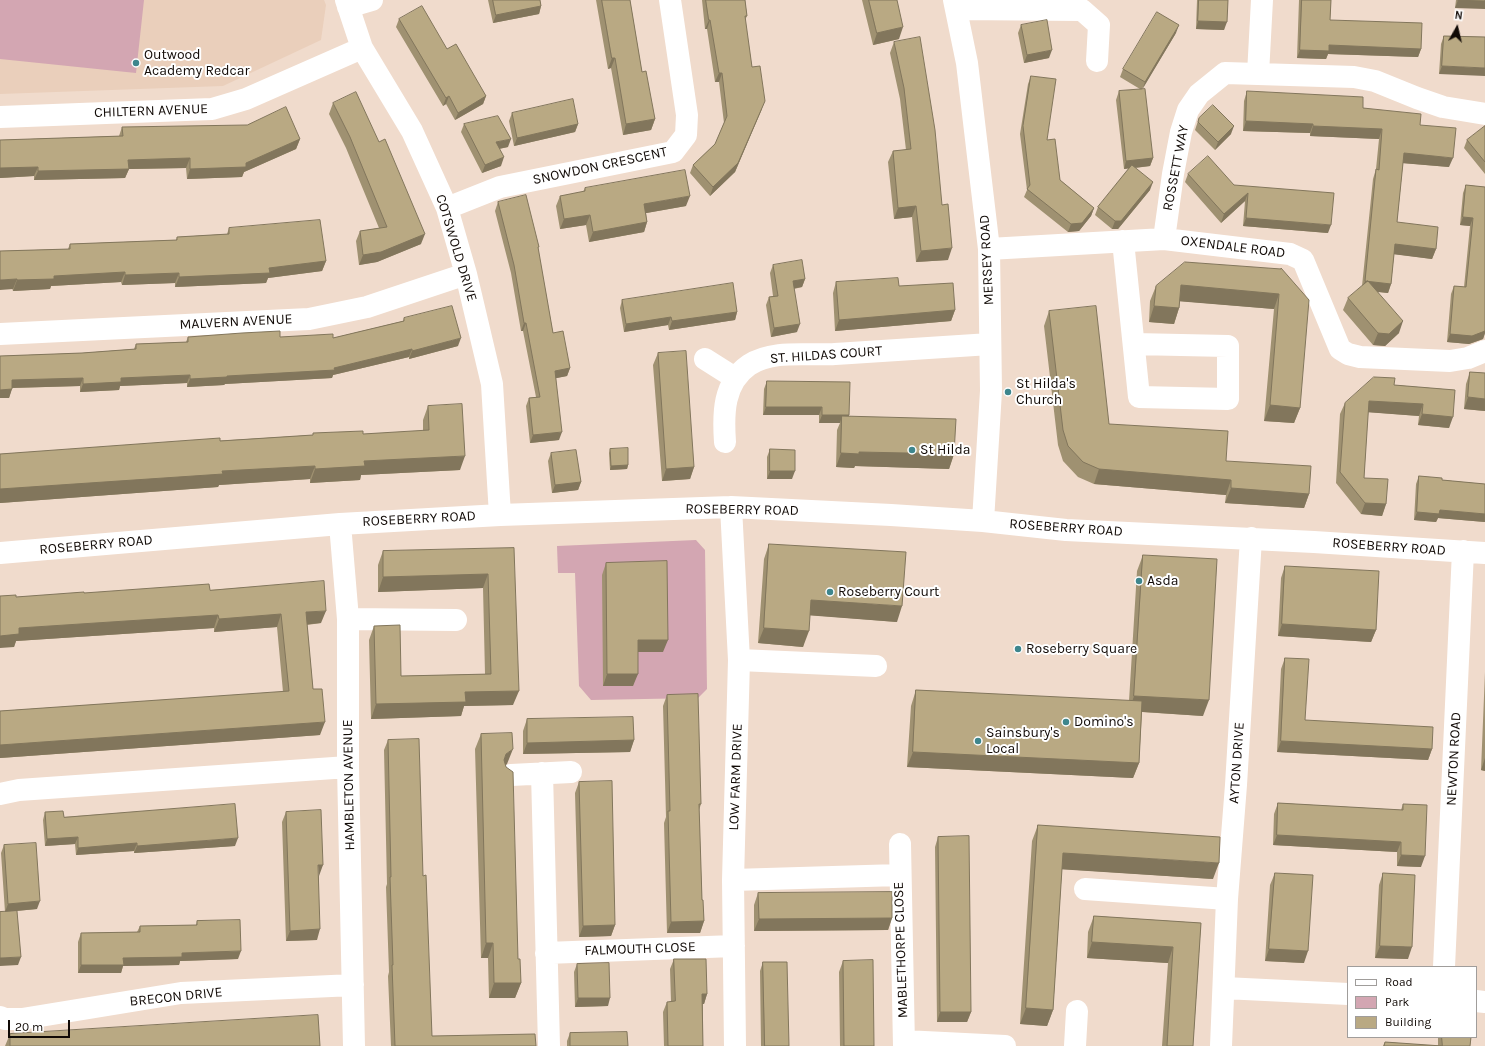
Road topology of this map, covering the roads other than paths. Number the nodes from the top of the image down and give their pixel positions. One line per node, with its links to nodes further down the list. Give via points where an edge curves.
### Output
1 (372, 0): 4 (street)
2 (670, 0): 11 (street, SNOWDON CRESCENT, via 686,115 686,135 672,152 500,187)
3 (1262, 0): 8 (street)
4 (347, 3): 6 (street, COTSWOLD DRIVE)
5 (955, 4): 7 (street, via 1082,10 1099,25); 14 (street, MERSEY ROAD, via 967,63)
6 (362, 48): 10 (street, CHILTERN AVENUE, via 246,99 212,109); 11 (street, COTSWOLD DRIVE, via 412,131)
7 (1097, 61)
8 (1258, 74): 9 (street, ROSSETT WAY, via 1354,77 1375,81 1444,107); 12 (street, ROSSETT WAY, via 1225,73 1199,94 1188,110 1173,174)
9 (1485, 114)
10 (0, 117)
11 (447, 208): 15 (street, COTSWOLD DRIVE)
12 (1164, 239): 13 (street, OXENDALE ROAD); 19 (street, OXENDALE ROAD, via 1290,254 1303,260 1340,349 1348,354 1360,357 1450,361 1468,358)
13 (1123, 241): 14 (street, OXENDALE ROAD); 18 (street)
14 (989, 249): 17 (street, MERSEY ROAD)
15 (466, 274): 16 (street, MALVERN AVENUE, via 367,307 309,319); 24 (street, COTSWOLD DRIVE, via 492,384)
16 (0, 334)
17 (990, 344): 21 (street, ST. HILDAS COURT, via 775,356 749,366); 25 (street, MERSEY ROAD, via 990,399)
18 (1134, 344): 18 (street, via 1139,397 1228,399 1228,346)
19 (1485, 351)
20 (706, 359): 21 (street)
21 (735, 378): 22 (street, ST. HILDAS COURT, via 724,406)
22 (724, 442)
23 (731, 507): 24 (street, ROSEBERRY ROAD); 25 (street, ROSEBERRY ROAD); 33 (street, LOW FARM DRIVE)
24 (500, 515): 26 (street, ROSEBERRY ROAD)
25 (983, 521): 27 (street, ROSEBERRY ROAD, via 1066,530)
26 (340, 524): 29 (street, ROSEBERRY ROAD); 31 (street, HAMBLETON AVENUE)
27 (1251, 538): 28 (street, ROSEBERRY ROAD); 44 (street, AYTON DRIVE)
28 (1463, 551): 30 (street, ROSEBERRY ROAD); 47 (street, NEWTON ROAD)
29 (0, 553)
30 (1485, 553)
31 (348, 619): 32 (street); 35 (street, HAMBLETON AVENUE)
32 (456, 620)
33 (739, 660): 34 (street); 42 (street, LOW FARM DRIVE)
34 (876, 666)
35 (348, 767): 39 (street, via 26,789); 48 (street, HAMBLETON AVENUE)
36 (571, 772): 37 (street)
37 (542, 773): 38 (street); 46 (street)
38 (511, 775)
39 (0, 794)
40 (900, 844): 41 (street)
41 (900, 875): 42 (street, MABLETHORPE CLOSE); 53 (street, MABLETHORPE CLOSE)
42 (733, 880): 45 (street, LOW FARM DRIVE)
43 (1085, 889): 44 (street)
44 (1227, 899): 49 (street, AYTON DRIVE)
45 (734, 946): 46 (street, FALMOUTH CLOSE); 56 (street, LOW FARM DRIVE)
46 (546, 953): 55 (street)
47 (1444, 966)
48 (353, 985): 52 (street, BRECON DRIVE, via 181,993 22,1019); 54 (street, HAMBLETON AVENUE)
49 (1224, 988): 50 (street); 59 (street, AYTON DRIVE)
50 (1347, 994)
51 (1077, 1011): 58 (street)
52 (0, 1016)
53 (904, 1043): 57 (street)
54 (354, 1046)
55 (549, 1046)
56 (735, 1046)
57 (1005, 1046)
58 (1075, 1046)
59 (1221, 1046)

